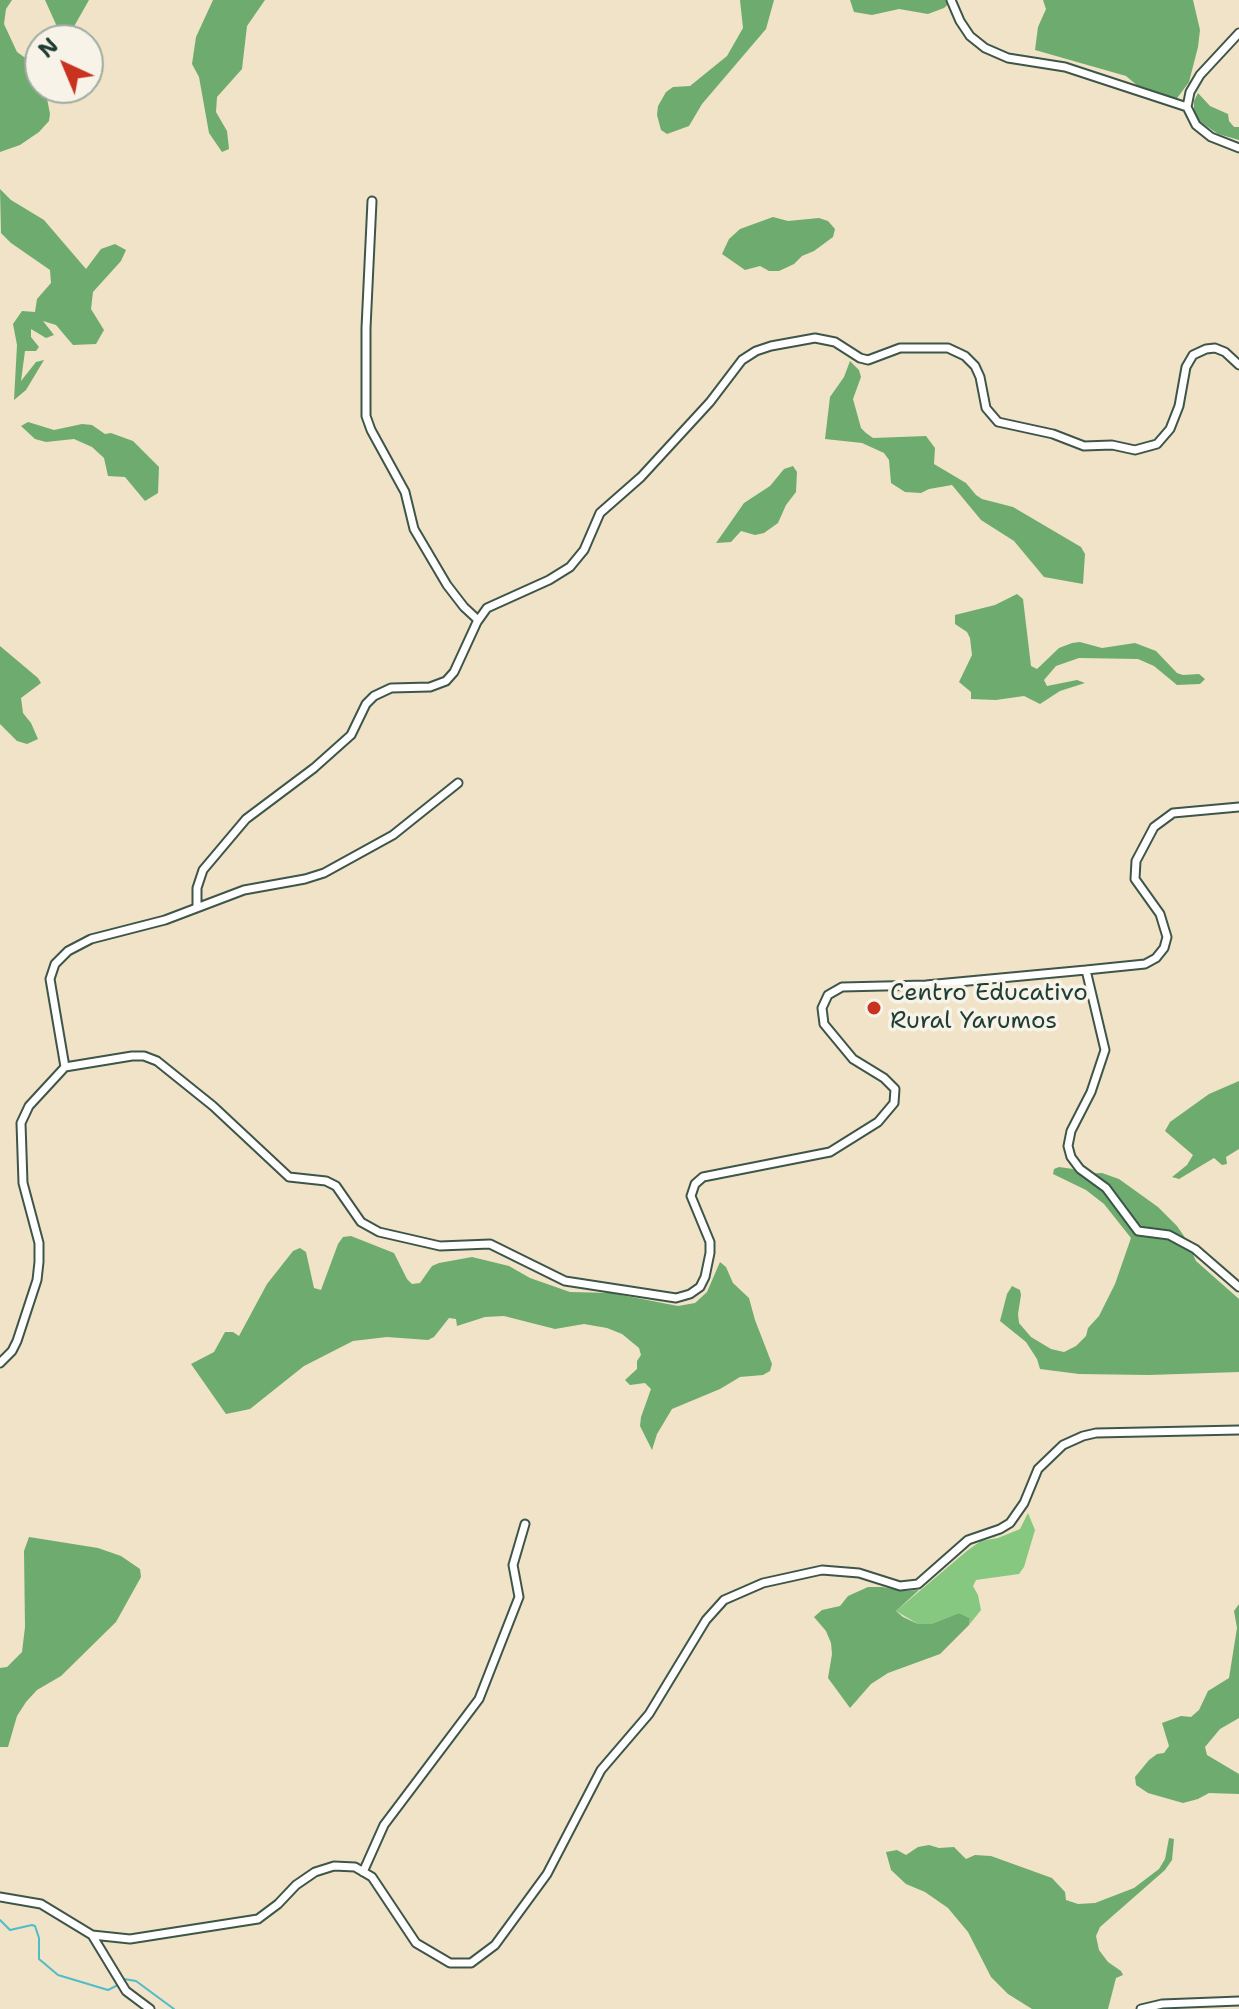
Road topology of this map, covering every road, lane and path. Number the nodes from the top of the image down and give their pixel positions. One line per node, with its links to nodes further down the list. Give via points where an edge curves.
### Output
1 (951, 0): 3 (street, via 970,36 985,48 1008,58 1065,67)
2 (1239, 33): 3 (street, via 1200,75)
3 (1187, 107): 4 (street, via 1196,125 1211,137)
4 (1239, 148)
5 (372, 201): 7 (street, via 366,416 405,492 414,529 447,585)
6 (1239, 365): 7 (street, via 1220,350 1197,353 1186,367 1179,406 1166,436 1135,450 1084,446 998,422 986,408 975,366 948,348 900,348 868,360 820,338 763,348 742,360 720,391 600,513 575,562 549,580 491,605)
7 (478, 620): 10 (street, via 446,681 391,688 374,696 351,735 246,819 203,870)
8 (458, 783): 10 (street, via 393,835 335,868)
9 (1239, 807): 11 (street, via 1173,813 1154,827 1134,870 1139,887 1160,914 1167,937 1164,948 1145,964)
10 (197, 906): 12 (street, via 91,939 57,961 51,986)
11 (1086, 970): 12 (street, via 926,985 852,986 828,995 822,1008 824,1024 853,1059 895,1089 894,1103 878,1122 830,1152 703,1177 695,1184 691,1196 710,1253 700,1287 676,1298 565,1281 490,1244 440,1246 394,1238 361,1222 336,1186 282,1172 157,1061 132,1056); 13 (street, via 1105,1050 1071,1131 1071,1157 1106,1188 1138,1231 1169,1235 1195,1249)
12 (65, 1067): 14 (street, via 29,1106 21,1123 23,1183 39,1262 17,1341)
13 (1239, 1287)
14 (0, 1363)
15 (1239, 1430): 17 (street, via 1096,1433 1063,1445 1038,1469 1010,1523 968,1540 918,1584 900,1586 859,1573 822,1570 763,1583 724,1600 706,1620 649,1714 597,1777 547,1874 495,1945 471,1963 450,1963 416,1943 372,1877)
16 (525, 1524): 17 (street, via 513,1565 519,1597 479,1699 384,1825)
17 (363, 1872): 19 (street, via 334,1866 315,1872 258,1919 130,1939)
18 (0, 1897): 19 (street, via 41,1904)
19 (92, 1935): 21 (street, via 126,1991)
20 (1239, 2001): 22 (street)
21 (150, 2009)
22 (1141, 2009)

